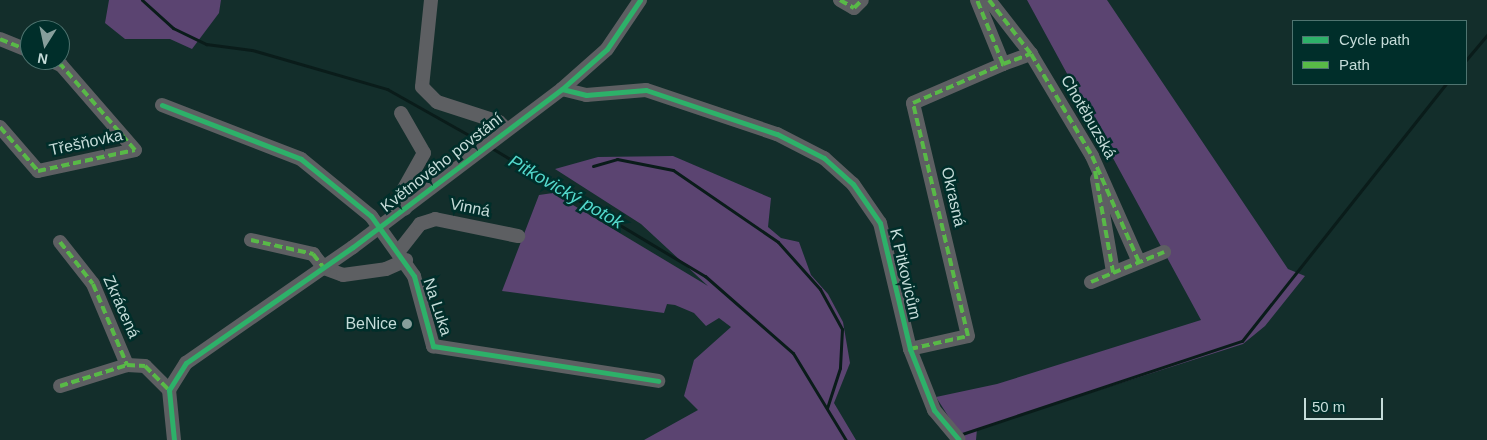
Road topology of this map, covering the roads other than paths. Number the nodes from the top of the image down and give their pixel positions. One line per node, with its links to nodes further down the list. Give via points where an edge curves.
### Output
1 (431, 0): 16 (street, via 422,87 437,102 499,122)
2 (640, 0): 12 (street, Květnového povstání, via 607,49)
3 (840, 0): 4 (street, via 854,8)
4 (862, 0)
5 (977, 0): 10 (street)
6 (989, 0): 9 (street, Chotěbuzská)
7 (0, 39): 8 (street)
8 (20, 47)
9 (1031, 54): 10 (street, Okrasná); 17 (street, Chotěbuzská)
10 (1003, 64): 29 (street, Okrasná, via 913,102 968,336)
11 (66, 70): 15 (street, Třešňovka, via 135,150 38,171)
12 (562, 89): 16 (street, Květnového povstání); 29 (street, K Pitkovicům, via 586,95 646,90 776,134 824,158 853,184 880,223)
13 (162, 105): 19 (street, Na Luka, via 301,159)
14 (401, 113): 18 (street, via 424,153 401,194)
15 (0, 127)
16 (503, 131): 18 (street, Květnového povstání)
17 (1092, 156): 25 (street, Chotěbuzská); 27 (street)
18 (405, 208): 19 (street, Květnového povstání)
19 (380, 226): 24 (street, Na Luka); 26 (street, Květnového povstání)
20 (518, 236): 24 (street, Vinná, via 435,219 420,224)
21 (251, 240): 26 (street, via 313,254)
22 (60, 242): 30 (street, Zkrácená, via 93,284)
23 (1164, 252): 25 (street)
24 (402, 256): 26 (street, via 386,269 342,275); 31 (street, Na Luka, via 433,346)
25 (1139, 262): 27 (street)
26 (324, 268): 33 (street, Květnového povstání, via 186,363)
27 (1113, 272): 28 (street)
28 (1091, 282)
29 (910, 349): 34 (street, K Pitkovicům, via 934,410)
30 (128, 366): 32 (street); 33 (street, via 144,366)
31 (658, 381)
32 (60, 386)
33 (169, 390): 35 (street)
34 (956, 437)
35 (174, 440)

